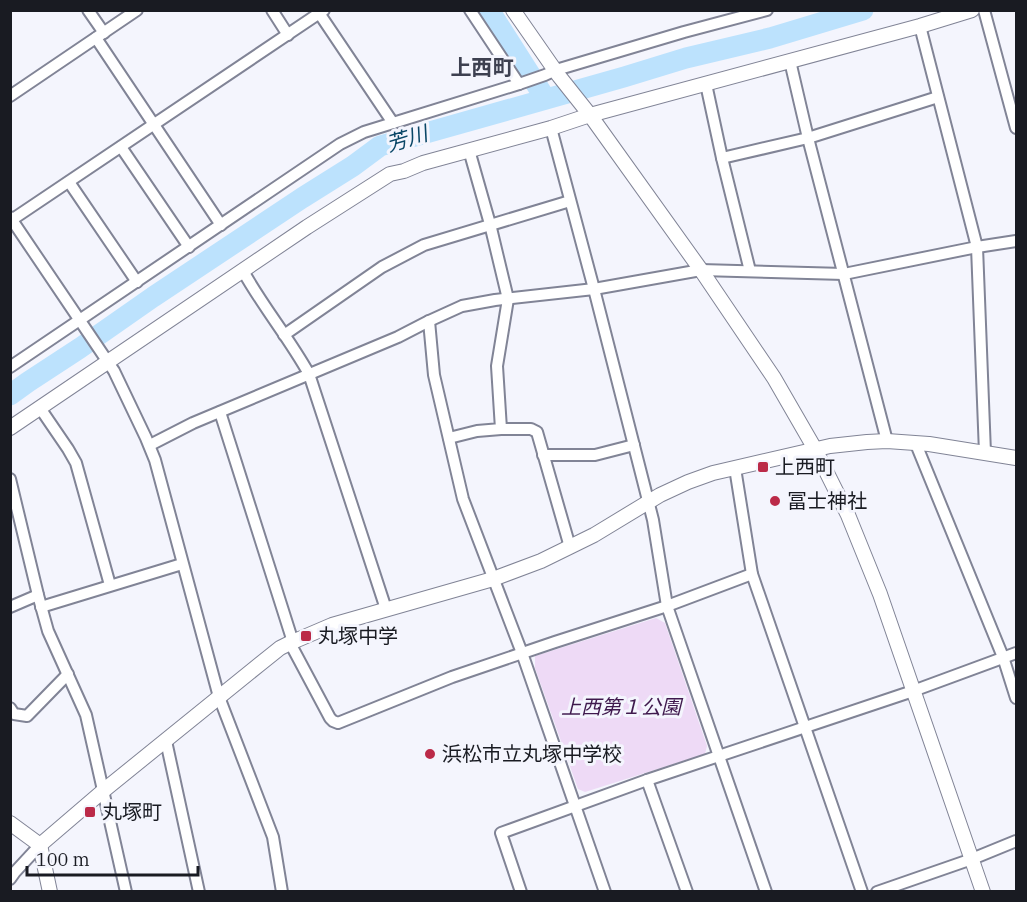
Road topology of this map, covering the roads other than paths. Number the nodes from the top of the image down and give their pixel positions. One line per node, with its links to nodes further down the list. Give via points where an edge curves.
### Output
1 (88, 10): 14 (street)
2 (137, 10): 14 (street)
3 (272, 10): 13 (street)
4 (470, 10): 17 (street)
5 (513, 10): 16 (street)
6 (740, 10): 11 (street)
7 (767, 10): 11 (street)
8 (972, 10): 12 (street)
9 (984, 10): 25 (street)
10 (320, 12): 13 (street); 22 (street)
11 (726, 21): 16 (street)
12 (920, 26): 15 (street); 20 (street)
13 (288, 34): 23 (street)
14 (100, 36): 19 (street); 23 (street)
15 (790, 61): 18 (street); 26 (street)
16 (553, 74): 17 (street); 21 (street)
17 (523, 83): 22 (street)
18 (706, 84): 21 (street); 29 (street)
19 (10, 96)
20 (938, 97): 26 (street); 37 (street)
21 (587, 112): 24 (street); 38 (street)
22 (393, 123): 34 (street, via 340,144)
23 (154, 125): 27 (street); 34 (street)
24 (551, 128): 28 (street); 31 (street)
25 (1017, 128)
26 (808, 138): 29 (street); 41 (street)
27 (122, 147): 30 (street); 36 (street)
28 (469, 150): 33 (street); 39 (street, via 390,174)
29 (722, 158): 40 (street)
30 (69, 182): 32 (street); 42 (street)
31 (570, 201): 33 (street); 43 (street)
32 (11, 219): 46 (street)
33 (490, 224): 44 (street); 47 (street, via 424,245 382,267)
34 (221, 225): 36 (street)
35 (1017, 241): 37 (street)
36 (189, 247): 42 (street)
37 (977, 247): 41 (street); 61 (street)
38 (701, 270): 40 (street); 43 (street); 60 (street, via 774,378)
39 (243, 271): 47 (street); 48 (street)
40 (750, 271): 41 (street)
41 (844, 274): 56 (street)
42 (137, 282): 46 (street)
43 (594, 289): 44 (street); 59 (street)
44 (508, 299): 45 (street, via 462,306); 54 (street, via 497,366)
45 (429, 321): 50 (street); 55 (street, via 434,375)
46 (82, 322): 48 (street); 49 (street)
47 (284, 334): 50 (street)
48 (106, 358): 51 (street); 58 (street)
49 (10, 367)
50 (309, 374): 52 (street); 76 (street)
51 (40, 408): 53 (street); 71 (street, via 76,463)
52 (220, 412): 58 (street); 77 (street)
53 (10, 428)
54 (501, 429): 55 (street); 62 (street, via 534,430)
55 (449, 438): 70 (street, via 464,503)
56 (887, 441): 57 (street); 60 (street)
57 (916, 444): 61 (street); 80 (street)
58 (150, 445): 68 (street)
59 (634, 445): 62 (street, via 595,454); 66 (street)
60 (814, 449): 64 (street); 82 (street, via 859,542)
61 (985, 453): 63 (street)
62 (543, 455): 67 (street)
63 (1017, 458)
64 (735, 468): 66 (street, via 688,482); 69 (street)
65 (10, 479): 72 (street)
66 (648, 502): 67 (street); 73 (street)
67 (570, 547): 70 (street)
68 (182, 564): 71 (street); 83 (street)
69 (752, 574): 73 (street); 86 (street)
70 (493, 579): 76 (street); 78 (street)
71 (110, 585): 75 (street)
72 (38, 595): 74 (street); 75 (street)
73 (667, 606): 78 (street); 88 (street)
74 (10, 607)
75 (41, 607): 81 (street)
76 (386, 609): 77 (street)
77 (291, 642): 78 (street, via 336,723); 83 (street)
78 (522, 652): 91 (street)
79 (1017, 653): 80 (street)
80 (1003, 657): 82 (street); 84 (street)
81 (68, 674): 85 (street, via 27,716); 90 (street, via 86,715)
82 (913, 691): 86 (street); 95 (street)
83 (219, 697): 87 (street); 100 (street, via 273,837)
84 (1017, 698)
85 (12, 713)
86 (805, 727): 88 (street); 105 (street)
87 (166, 741): 90 (street); 99 (street)
88 (719, 757): 89 (street); 104 (street)
89 (647, 780): 91 (street); 103 (street)
90 (102, 791): 94 (street); 98 (street)
91 (575, 806): 101 (street, via 501,833); 102 (street)
92 (10, 823): 94 (street)
93 (1017, 842): 95 (street)
94 (40, 845): 96 (street); 97 (street)
95 (972, 859): 106 (street); 107 (street)
96 (10, 879)
97 (50, 891)
98 (126, 891)
99 (199, 891)
100 (282, 891)
101 (521, 891)
102 (605, 891)
103 (687, 891)
104 (765, 891)
105 (862, 891)
106 (877, 891)
107 (983, 891)

